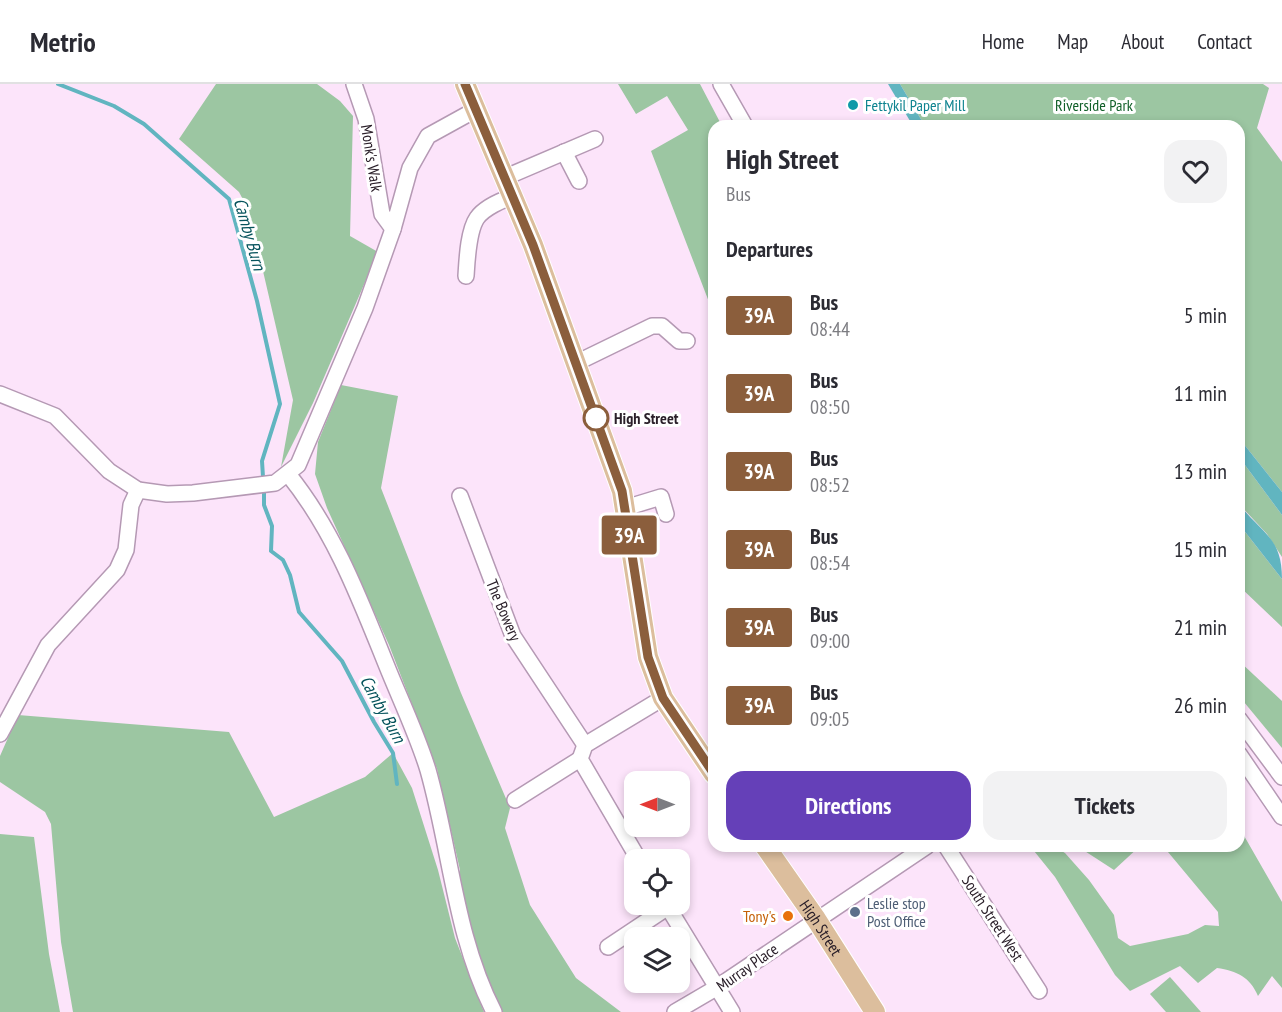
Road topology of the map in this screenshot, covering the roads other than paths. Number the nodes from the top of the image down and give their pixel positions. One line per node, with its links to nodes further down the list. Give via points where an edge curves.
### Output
1 (354, 84): 11 (street, Monk's Walk, via 366,119 382,214)
2 (465, 84): 4 (main road)
3 (720, 84): 5 (street)
4 (477, 109): 8 (main road); 11 (street, via 428,136 410,168)
5 (741, 120)
6 (595, 139): 7 (street)
7 (564, 152): 8 (street); 9 (street)
8 (506, 177): 10 (main road)
9 (579, 181)
10 (514, 196): 12 (street, via 477,218); 14 (main road)
11 (393, 230): 16 (street, via 298,465)
12 (466, 276)
13 (687, 341): 14 (street, via 679,341 662,326 652,326)
14 (576, 363): 19 (main road)
15 (0, 394): 17 (street, via 55,416 109,471)
16 (288, 474): 17 (street, via 275,483 219,490 166,494); 40 (street, via 340,554 428,770 466,946)
17 (138, 490): 23 (street, via 131,506 128,541 120,565 52,640)
18 (460, 496): 24 (street, The Bowery, via 513,636)
19 (625, 508): 20 (street, via 661,497); 21 (main road, via 648,657)
20 (666, 514)
21 (663, 698): 24 (street); 25 (main road)
22 (1245, 726): 27 (street)
23 (0, 734)
24 (583, 752): 28 (street); 30 (street, The Bowery)
25 (708, 762)
26 (1245, 763): 29 (street)
27 (1282, 777)
28 (515, 800)
29 (1282, 817)
30 (633, 849)
31 (769, 852): 36 (main road, High Street)
32 (915, 852): 36 (street, Murray Place)
33 (950, 852): 39 (street, South Street West)
34 (654, 915): 37 (street)
35 (672, 915): 38 (street)
36 (816, 918): 38 (street, Murray Place); 43 (main road, High Street)
37 (608, 947)
38 (716, 988): 41 (street, Murray Place); 42 (street)
39 (1039, 991)
40 (494, 1012)
41 (675, 1012)
42 (732, 1012)
43 (875, 1012)

